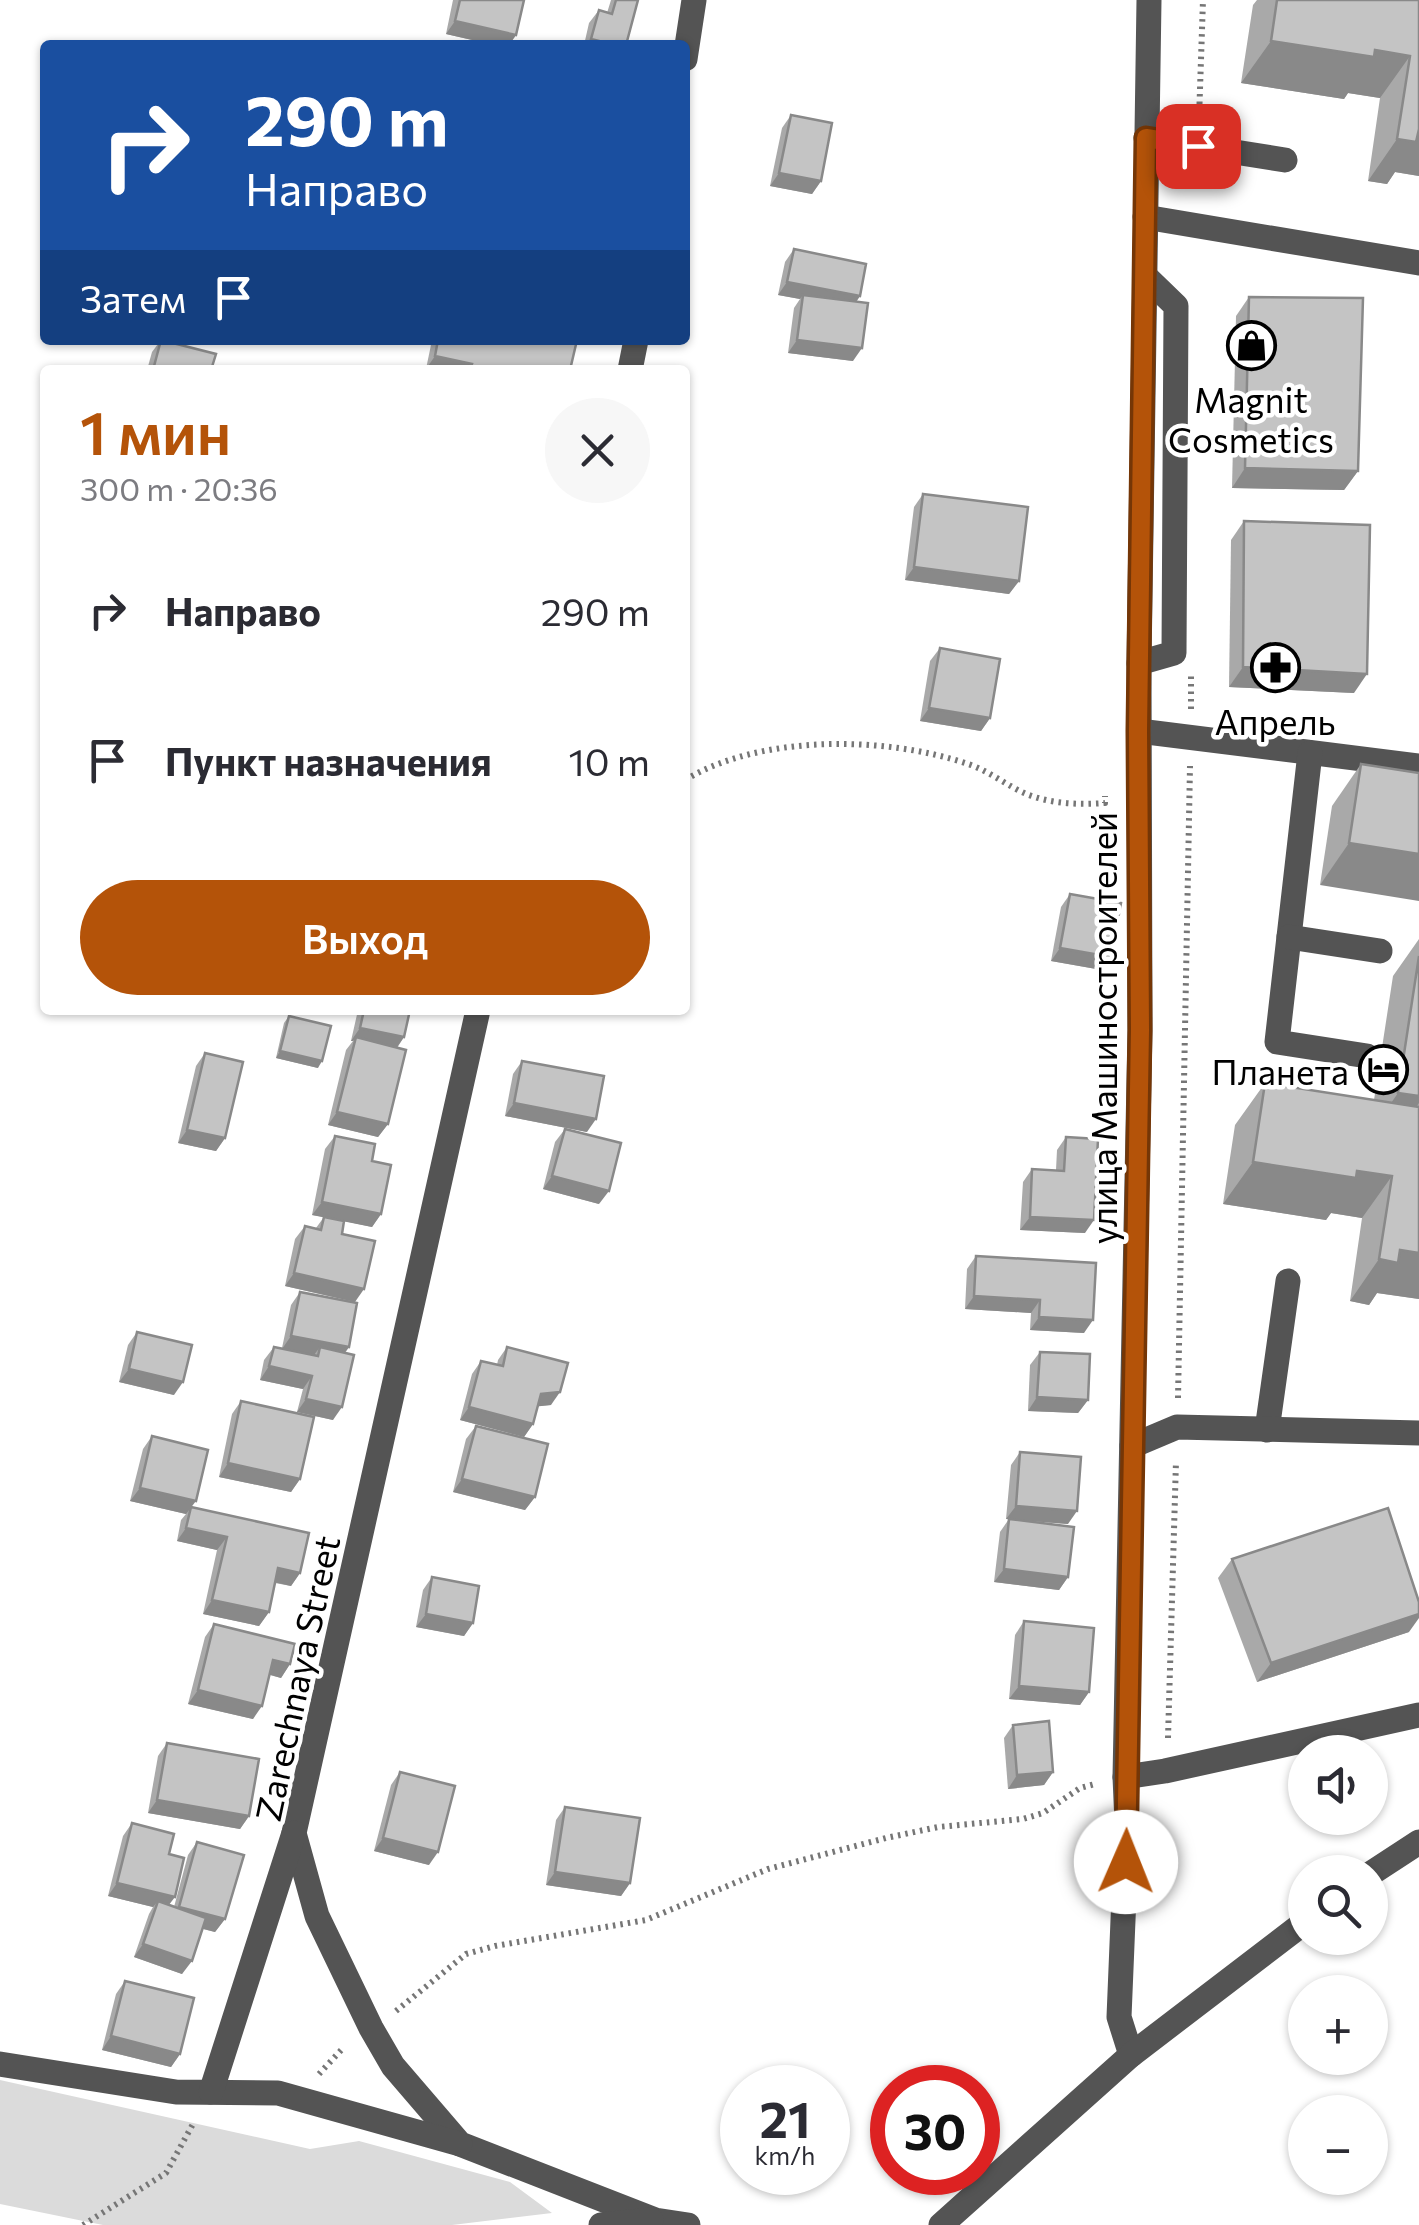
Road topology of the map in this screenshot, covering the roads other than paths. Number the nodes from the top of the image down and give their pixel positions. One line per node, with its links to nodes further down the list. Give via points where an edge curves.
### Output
1 (694, 0): 3 (street)
2 (1149, 0): 4 (street, улица Машиностроителей)
3 (688, 40)
4 (1146, 138): 5 (street); 6 (street, улица Машиностроителей)
5 (1284, 160)
6 (1145, 217): 7 (street); 8 (street, улица Машиностроителей)
7 (1419, 263)
8 (1145, 276): 9 (street, улица Машиностроителей); 9 (street, via 1176,306 1174,652)
9 (1139, 664): 10 (street, улица Машиностроителей)
10 (1138, 731): 11 (street); 20 (street, улица Машиностроителей)
11 (1310, 753): 12 (street); 13 (street)
12 (1419, 766)
13 (1288, 938): 14 (street); 16 (street, via 1277,1042)
14 (1380, 952)
15 (477, 1015): 23 (street, Zarechnaya Street)
16 (1367, 1056)
17 (1288, 1281): 18 (street)
18 (1267, 1430): 19 (street); 20 (street, via 1177,1428)
19 (1419, 1433)
20 (1132, 1446): 22 (street, улица Машиностроителей)
21 (1419, 1715): 22 (street)
22 (1125, 1777): 27 (street, улица Машиностроителей, via 1119,2017)
23 (294, 1832): 29 (street); 30 (street, Zarechnaya Street, via 317,1916 392,2066)
24 (1419, 1842): 25 (street)
25 (1388, 1862)
26 (1288, 1935): 27 (street)
27 (1131, 2054): 34 (street)
28 (0, 2064): 29 (street)
29 (211, 2092): 30 (street, via 285,2095)
30 (460, 2144): 31 (street, Zarechnaya Street)
31 (655, 2220): 32 (street); 33 (street, Zarechnaya Street)
32 (601, 2225)
33 (688, 2225)
34 (941, 2225)

